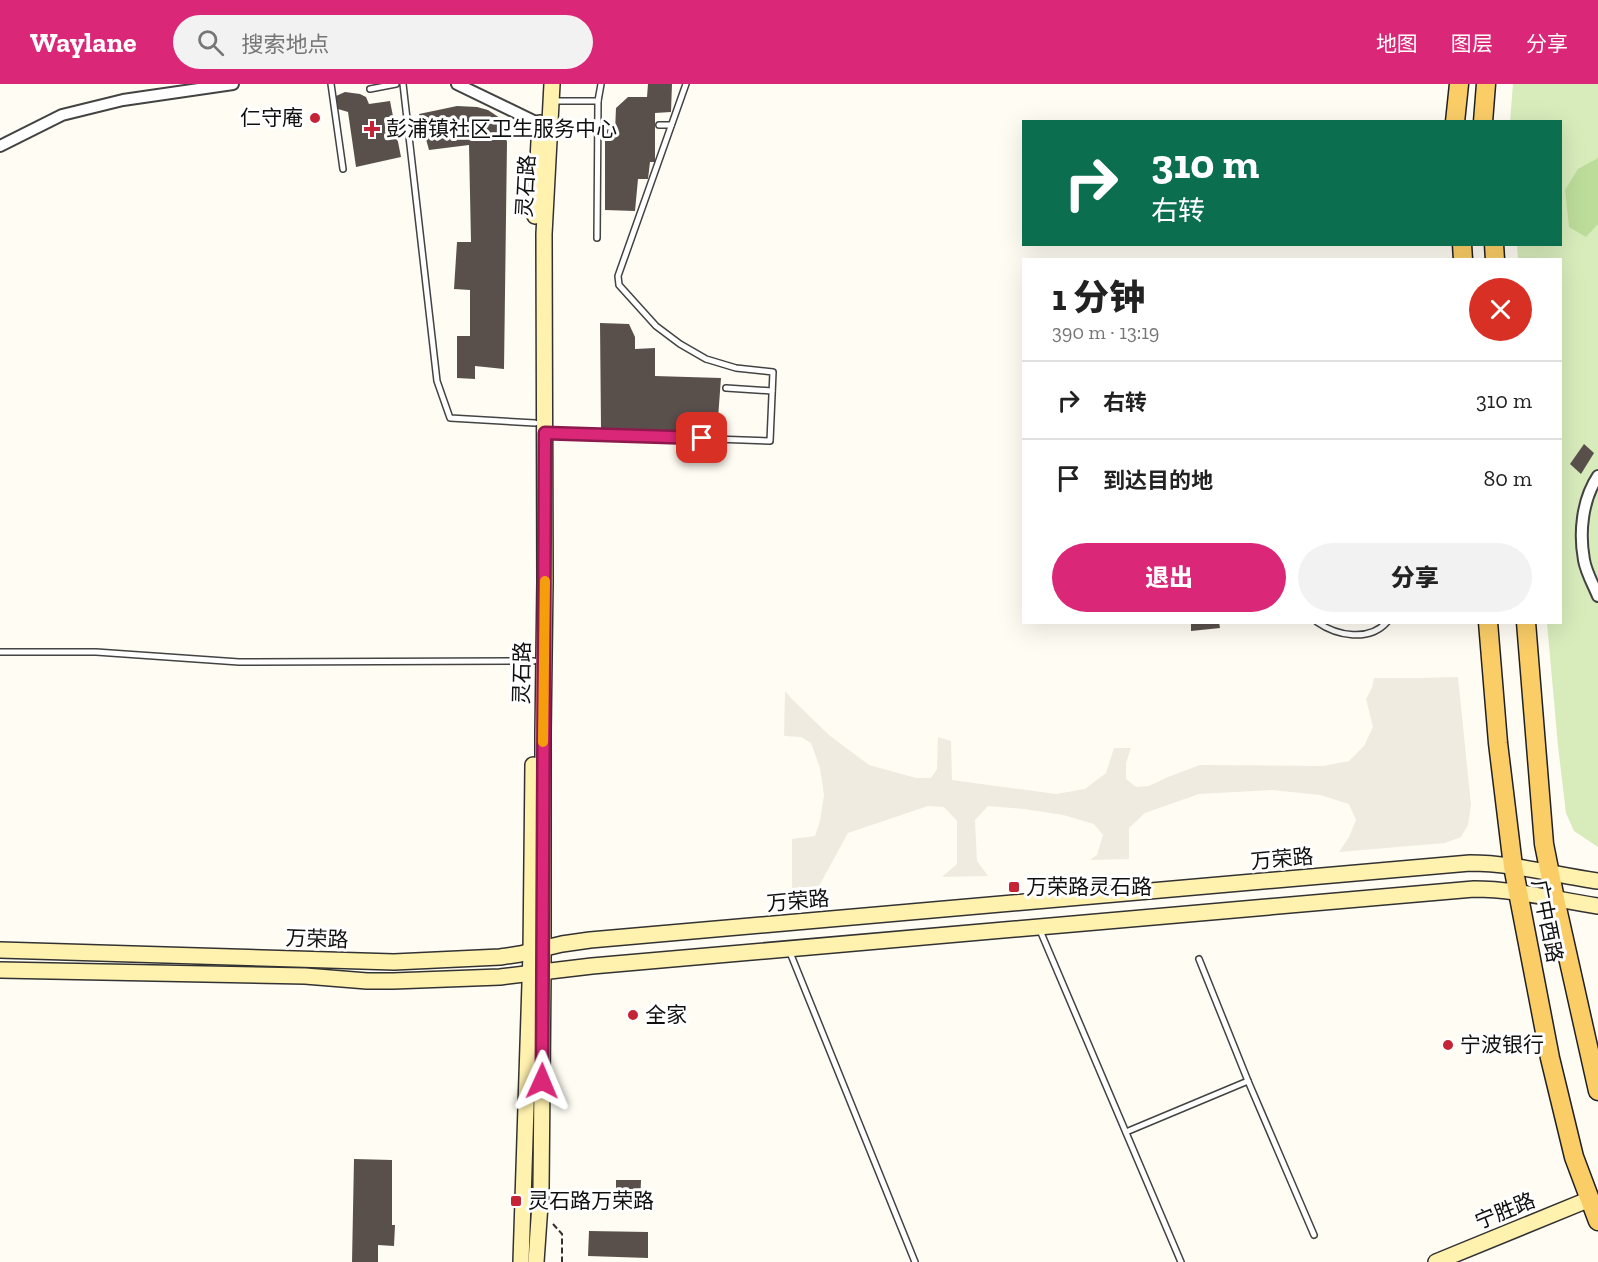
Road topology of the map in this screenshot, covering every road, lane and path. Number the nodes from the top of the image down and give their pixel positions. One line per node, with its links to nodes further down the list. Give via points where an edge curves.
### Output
1 (233, 84): 20 (street, via 123,100 62,115)
2 (331, 84): 21 (lane)
3 (396, 84): 12 (lane)
4 (403, 84): 25 (lane, via 437,381 450,418)
5 (457, 84): 19 (street)
6 (542, 84): 19 (main road, 灵石路)
7 (552, 84): 13 (main road, 灵石路)
8 (601, 84): 14 (lane)
9 (686, 84): 18 (lane)
10 (1459, 84): 15 (main road)
11 (1486, 84): 16 (main road)
12 (370, 89)
13 (551, 101): 14 (lane); 19 (main road, 灵石路)
14 (598, 101): 22 (lane)
15 (1455, 120)
16 (1483, 120)
17 (659, 125): 18 (lane)
18 (671, 125): 24 (lane, via 618,276 619,285 656,326 706,359 736,368 773,372)
19 (545, 126): 25 (main road, 灵石路)
20 (0, 146)
21 (343, 169)
22 (597, 238)
23 (726, 388): 24 (lane)
24 (772, 391): 25 (lane, via 770,441)
25 (540, 428): 33 (main road, 灵石路); 43 (main road, 灵石路, via 545,581)
26 (1598, 476): 27 (street, via 1584,508 1582,535 1584,561)
27 (1598, 596)
28 (1320, 624): 29 (lane, via 1333,632 1352,635 1371,634)
29 (1384, 624)
30 (1488, 624): 34 (main road, 广中西路)
31 (1526, 624): 35 (main road, 广中西路)
32 (0, 652): 33 (lane, via 96,652 239,662)
33 (534, 662): 43 (main road, 灵石路)
34 (1513, 866): 35 (main road, 万荣路); 37 (main road, 广中西路); 43 (main road, 万荣路, via 1492,863 1424,867 590,940)
35 (1549, 873): 36 (main road, 万荣路); 38 (main road, 广中西路)
36 (1598, 881)
37 (1518, 892): 38 (main road, 万荣路); 40 (main road, 万荣路, via 1474,889); 50 (main road, 广中西路, via 1563,1113)
38 (1555, 899): 39 (main road, 万荣路); 48 (main road, 广中西路)
39 (1598, 906)
40 (1039, 927): 41 (main road, 万荣路); 49 (lane)
41 (788, 949): 46 (main road, 万荣路); 57 (lane)
42 (0, 950): 43 (main road, 万荣路, via 394,962 500,957)
43 (537, 950): 46 (main road, 灵石路)
44 (1199, 959): 47 (lane)
45 (0, 970): 46 (main road, 万荣路, via 305,976 367,981)
46 (536, 973): 51 (main road, 灵石路); 54 (main road, 灵石路)
47 (1248, 1081): 49 (lane); 53 (lane)
48 (1598, 1091)
49 (1126, 1132): 58 (lane)
50 (1590, 1199): 52 (main road, 广中西路); 59 (main road, 宁胜路)
51 (539, 1210): 55 (main road, 灵石路); 56 (path, via 562,1234)
52 (1598, 1221)
53 (1314, 1235)
54 (521, 1262)
55 (536, 1262)
56 (562, 1262)
57 (915, 1262)
58 (1180, 1262)
59 (1436, 1262)

